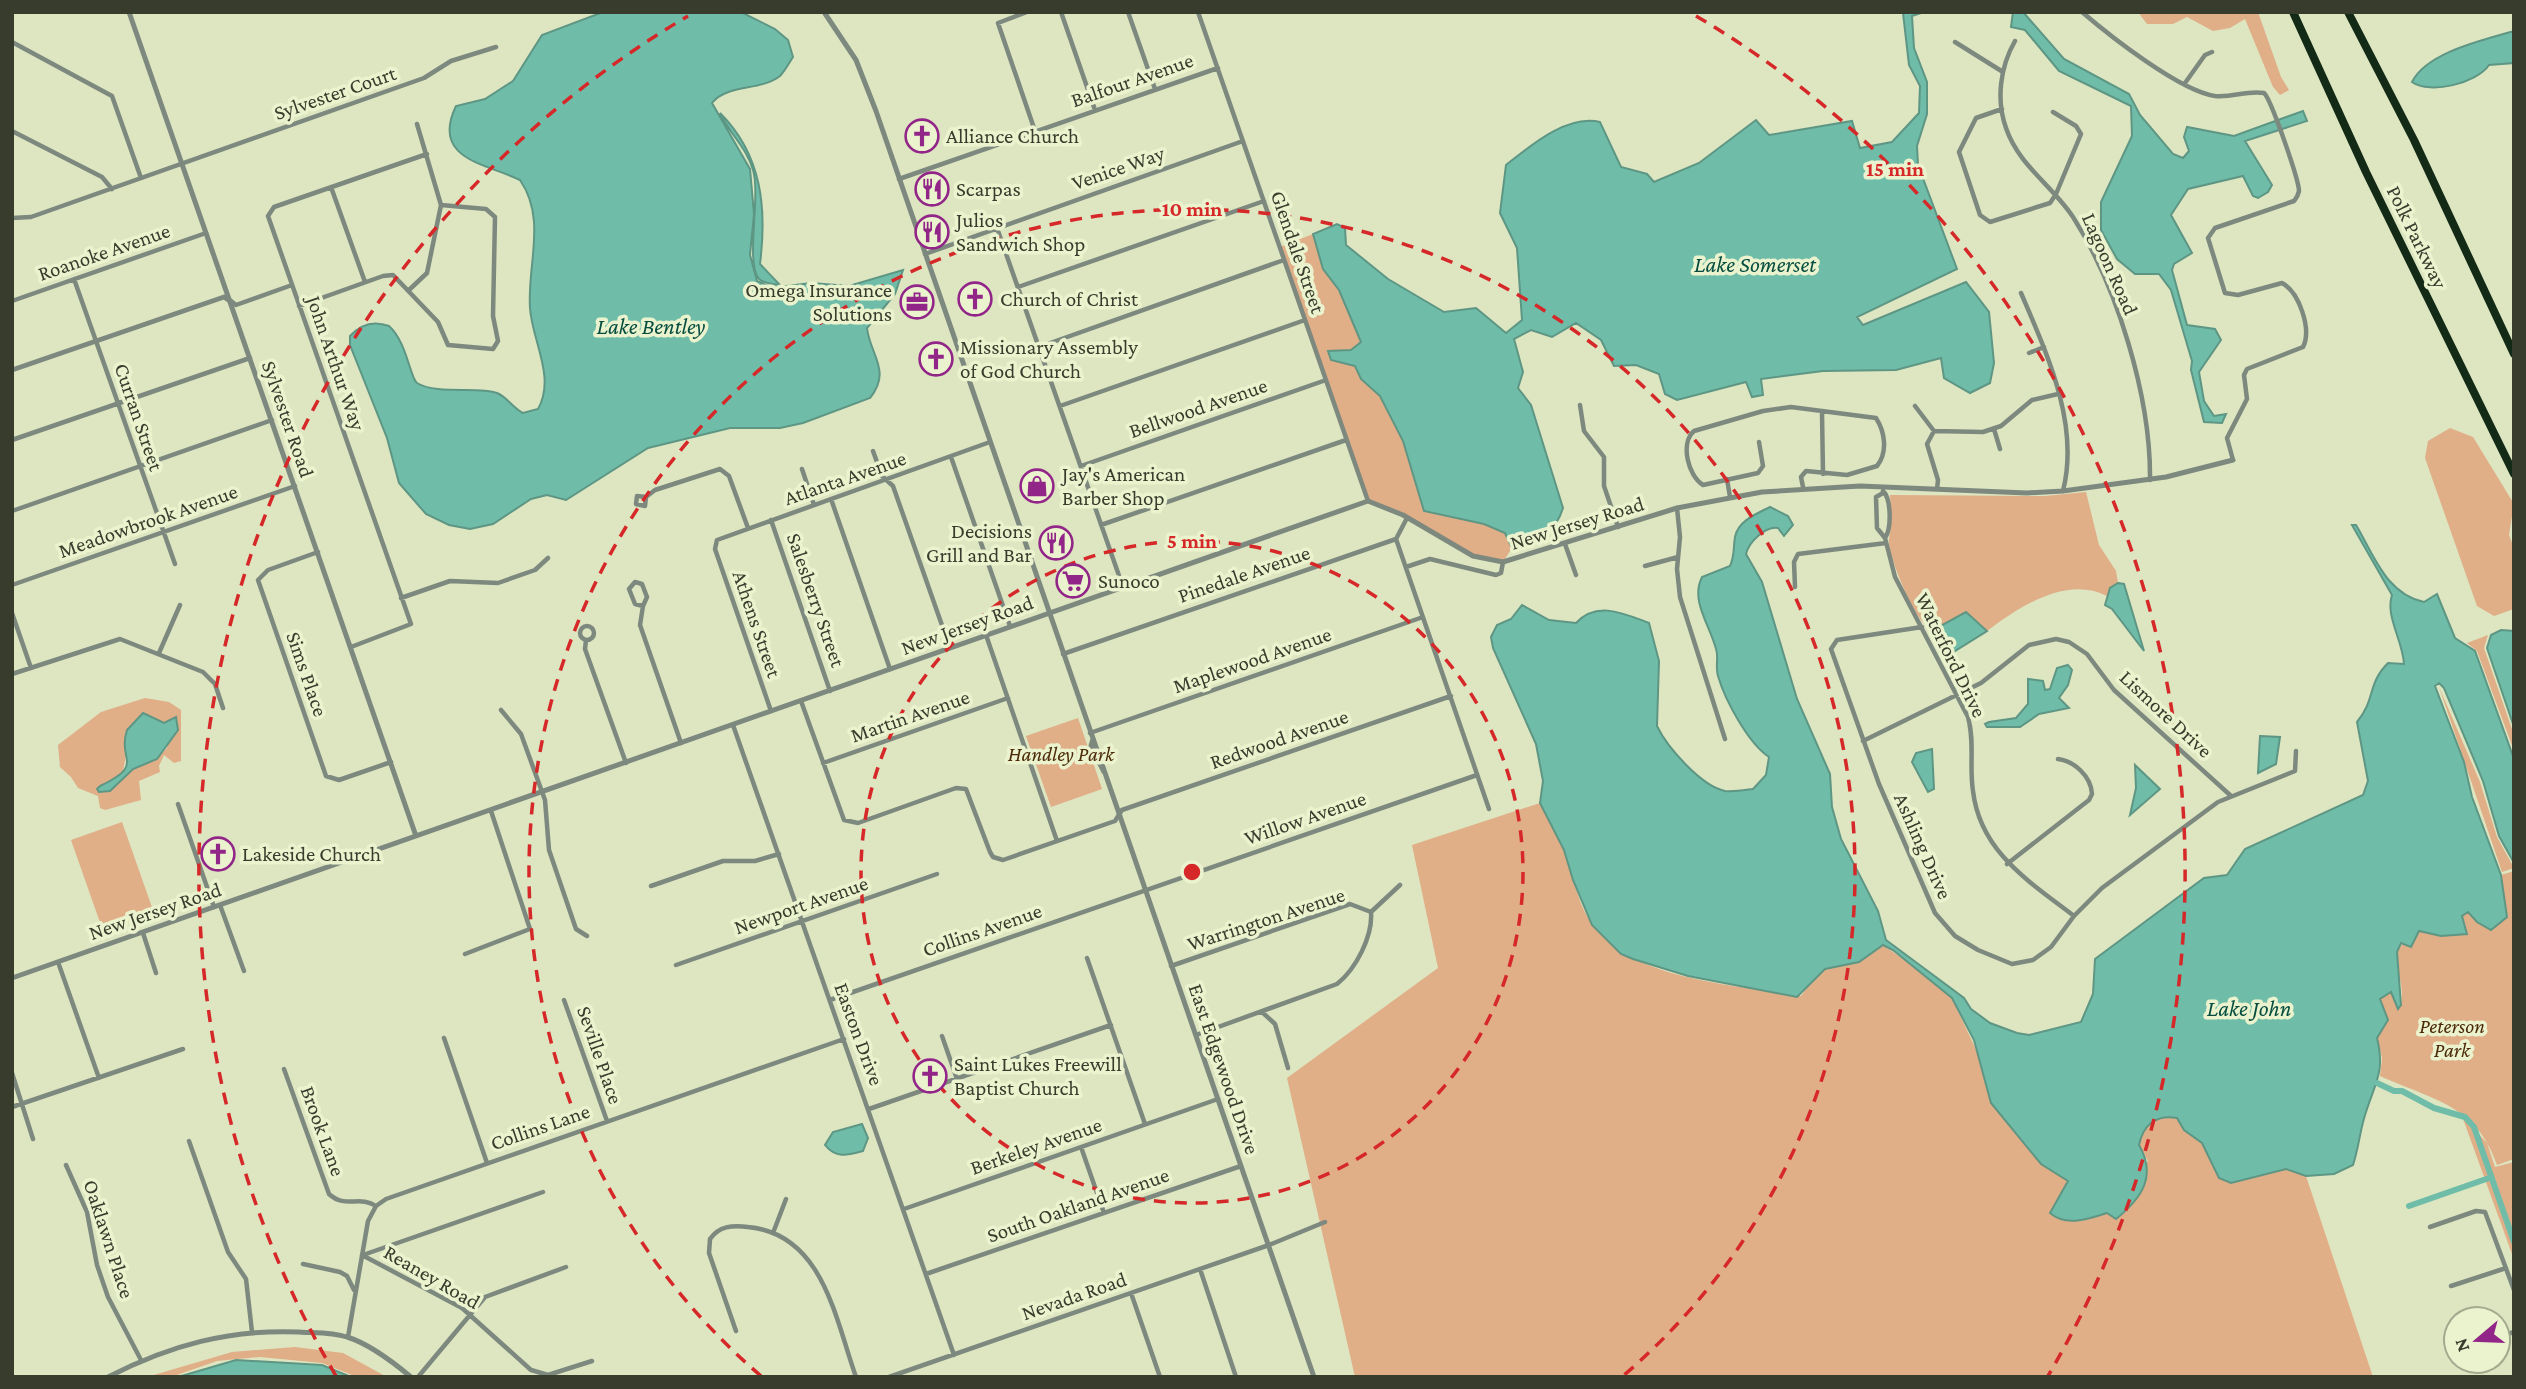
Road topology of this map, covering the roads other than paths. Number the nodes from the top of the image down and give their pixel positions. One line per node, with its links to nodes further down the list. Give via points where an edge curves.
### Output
1 (129, 12): 27 (street, Sylvester Road)
2 (824, 12): 29 (street, East Edgewood Drive, via 856,60)
3 (1027, 12): 24 (street, via 998,23)
4 (1061, 12): 20 (street)
5 (1128, 12): 18 (street)
6 (1198, 12): 15 (street, Glendale Street)
7 (2082, 12): 17 (street, via 2112,38)
8 (2290, 12): 79 (highway, Polk Parkway)
9 (2350, 12): 54 (highway, Polk Parkway)
10 (2015, 41): 16 (street, Lagoon Road)
11 (12, 42): 28 (street, via 112,96)
12 (1955, 42): 16 (street)
13 (496, 47): 27 (street, Sylvester Court, via 451,61 424,79)
14 (2212, 52): 17 (street)
15 (1218, 68): 18 (street, Balfour Avenue); 25 (street, Glendale Street)
16 (2003, 72): 19 (street, Lagoon Road)
17 (2185, 83): 74 (street, via 2212,95 2264,93 2299,187 2294,201 2215,229 2208,238 2225,293 2238,295 2282,283 2294,292 2307,332 2303,347 2247,369 2247,399 2227,438)
18 (1155, 89): 20 (street, Balfour Avenue)
19 (2002, 109): 32 (street, Lagoon Road, via 2015,150); 32 (street, via 1976,118 1959,152 1982,219 1994,222 2050,202)
20 (1095, 110): 24 (street, Balfour Avenue)
21 (2053, 112): 32 (street, via 2081,134)
22 (417, 124): 26 (street)
23 (12, 131): 31 (street, via 102,177)
24 (1035, 131): 29 (street, Balfour Avenue)
25 (1243, 141): 33 (street, Glendale Street); 36 (street, Venice Way)
26 (427, 154): 30 (street, John Arthur Way); 34 (street)
27 (182, 164): 28 (street, Sylvester Court); 37 (street, Sylvester Road)
28 (141, 178): 31 (street, Sylvester Court)
29 (899, 179): 38 (street, East Edgewood Drive)
30 (331, 187): 41 (street); 42 (street, John Arthur Way, via 274,207 268,216)
31 (112, 189): 35 (street, Sylvester Court, via 31,217)
32 (2056, 194): 82 (street, Lagoon Road, via 2081,230 2120,323 2138,388)
33 (1264, 201): 39 (street, Glendale Street); 43 (street)
34 (441, 205): 44 (street, via 427,273); 44 (street, via 486,209 495,216 496,345 488,349 448,345 438,322)
35 (12, 218)
36 (997, 228): 38 (street, Venice Way); 43 (street)
37 (206, 233): 40 (street, Roanoke Avenue); 47 (street, Sylvester Road)
38 (925, 254): 69 (street, East Edgewood Drive)
39 (1284, 260): 49 (street, Glendale Street); 51 (street)
40 (74, 279): 46 (street, Roanoke Avenue); 50 (street, Curran Street)
41 (365, 282): 44 (street, via 389,274); 48 (street)
42 (292, 285): 47 (street, via 236,305); 48 (street, John Arthur Way)
43 (1018, 287): 51 (street)
44 (409, 290)
45 (2021, 293): 52 (street)
46 (12, 301)
47 (230, 301): 50 (street, via 224,297); 55 (street, Sylvester Road)
48 (299, 306): 116 (street, John Arthur Way)
49 (1305, 320): 57 (street, Glendale Street); 61 (street)
50 (96, 342): 56 (street); 59 (street, Curran Street)
51 (1039, 347): 61 (street)
52 (2044, 347): 53 (street); 58 (street)
53 (2029, 353)
54 (2514, 354)
55 (250, 358): 59 (street); 64 (street, Sylvester Road)
56 (12, 370)
57 (1326, 380): 68 (street, Glendale Street); 75 (street, Bellwood Avenue)
58 (2058, 394): 65 (street, via 2032,400); 87 (street, via 2068,452)
59 (118, 404): 67 (street); 76 (street, Curran Street)
60 (1580, 405): 98 (street, via 1584,431 1604,457 1603,478)
61 (1060, 406): 75 (street)
62 (1915, 406): 66 (street)
63 (1822, 413): 78 (street); 78 (street, via 1876,418 1884,445 1882,460 1870,471); 81 (street, via 1791,408 1763,411 1694,431 1687,439 1686,452 1697,481 1703,485)
64 (272, 420): 76 (street); 83 (street, Sylvester Road)
65 (1994, 429): 66 (street, via 1973,434); 71 (street)
66 (1934, 431): 85 (street, via 1927,444)
67 (12, 440)
68 (1346, 440): 91 (street, Glendale Street); 97 (street)
69 (990, 442): 73 (street, Atlanta Avenue); 119 (street, East Edgewood Drive)
70 (1759, 442): 81 (street, via 1762,469)
71 (2000, 449)
72 (873, 451): 80 (street, via 882,476)
73 (951, 457): 80 (street, Atlanta Avenue); 122 (street)
74 (2233, 460): 82 (street, New Jersey Road)
75 (1081, 466): 97 (street)
76 (140, 467): 94 (street); 100 (street, Curran Street)
77 (802, 469): 92 (street)
78 (1823, 474): 84 (street, via 1802,473)
79 (2514, 474)
80 (888, 479): 90 (street, Atlanta Avenue); 127 (street)
81 (1727, 479): 89 (street)
82 (2150, 480): 87 (street, New Jersey Road)
83 (295, 486): 100 (street, Meadowbrook Avenue); 105 (street, Sylvester Road)
84 (1803, 487): 86 (street, New Jersey Road); 89 (street, New Jersey Road)
85 (1937, 489): 86 (street, New Jersey Road); 87 (street, New Jersey Road)
86 (1883, 490): 102 (street, Waterford Drive, via 1888,497); 102 (street, Waterford Drive, via 1876,498 1877,528)
87 (2063, 491)
88 (646, 497): 99 (street, via 720,469 729,476)
89 (1730, 497): 93 (street, New Jersey Road)
90 (831, 499): 92 (street, Atlanta Avenue); 131 (street)
91 (1368, 502): 95 (street, New Jersey Road); 114 (street, New Jersey Road)
92 (814, 505): 96 (street, Atlanta Avenue)
93 (1677, 509): 98 (street, New Jersey Road); 106 (street)
94 (12, 511)
95 (1407, 518): 101 (street); 108 (street, New Jersey Road, via 1473,556)
96 (771, 520): 99 (street, Atlanta Avenue); 133 (street, Salesberry Street)
97 (1101, 525): 114 (street)
98 (1618, 527): 103 (street, New Jersey Road)
99 (748, 528): 104 (street, Atlanta Avenue, via 717,540)
100 (163, 532): 109 (street, Curran Street); 113 (street, Meadowbrook Avenue)
101 (1396, 539): 111 (street); 129 (street, Pinedale Avenue)
102 (1886, 540): 115 (street, via 1798,554); 123 (street, Waterford Drive, via 1895,577)
103 (1565, 544): 108 (street, New Jersey Road); 112 (street)
104 (715, 546): 140 (street, Athens Street)
105 (318, 552): 126 (street, Sylvester Road); 148 (street, Sims Place, via 268,569 258,580 286,662 326,776 338,780)
106 (1678, 557): 110 (street); 143 (street, via 1680,597)
107 (548, 558): 116 (street, via 535,570 498,583 459,580)
108 (1503, 562): 111 (street, via 1496,575 1430,559)
109 (175, 564)
110 (1645, 566)
111 (1406, 567): 121 (street)
112 (1576, 575)
113 (12, 585)
114 (1123, 587): 119 (street, New Jersey Road)
115 (1795, 587)
116 (401, 598): 126 (street, John Arthur Way, via 411,624)
117 (180, 605): 128 (street)
118 (643, 606): 118 (street, via 647,597 642,584 635,582 629,589 635,604); 145 (street, via 640,625)
119 (1049, 612): 122 (street, New Jersey Road); 129 (street, East Edgewood Drive)
120 (12, 613): 130 (street)
121 (1423, 617): 135 (street); 142 (street, Maplewood Avenue)
122 (1010, 626): 124 (street, New Jersey Road)
123 (1922, 627): 134 (street, Waterford Drive); 144 (street, Ashling Drive, via 1837,640 1832,645 1836,669)
124 (986, 635): 127 (street, New Jersey Road); 136 (street)
125 (586, 640): 149 (street, via 585,649)
126 (351, 647): 148 (street, Sylvester Road)
127 (950, 648): 131 (street, New Jersey Road)
128 (159, 653): 130 (street, via 116,639); 138 (street, via 210,677)
129 (1063, 653): 142 (street, East Edgewood Drive)
130 (31, 668): 132 (street)
131 (890, 669): 133 (street, New Jersey Road)
132 (12, 674)
133 (830, 691): 137 (street, New Jersey Road)
134 (1955, 695): 144 (street, Lismore Drive); 153 (street, Lismore Drive, via 1981,683 2029,645 2056,639 2068,642 2087,654 2114,690); 161 (street, Waterford Drive, via 1972,730 1976,809)
135 (1451, 696): 151 (street); 157 (street, Redwood Avenue, via 1124,809)
136 (1008, 698): 150 (street, Martin Avenue); 159 (street)
137 (801, 701): 140 (street, New Jersey Road); 150 (street)
138 (223, 708)
139 (501, 710): 152 (street, via 521,734)
140 (771, 712): 141 (street, New Jersey Road)
141 (733, 725): 145 (street, New Jersey Road); 160 (street, Easton Drive)
142 (1092, 736): 157 (street, East Edgewood Drive, via 1091,746)
143 (1725, 739)
144 (1863, 741): 168 (street, Ashling Drive, via 1931,906 1955,936 2002,961 2022,963 2042,955)
145 (681, 743): 149 (street, New Jersey Road)
146 (2296, 751): 153 (street, via 2295,772)
147 (2058, 759): 161 (street, via 2078,767 2090,782 2092,794)
148 (391, 762): 158 (street, Sylvester Road)
149 (626, 763): 152 (street, New Jersey Road)
150 (822, 763): 159 (street, Redwood Avenue, via 847,822 960,788 970,793 993,857 1003,860)
151 (1477, 775): 155 (street); 165 (street, Willow Avenue)
152 (542, 792): 156 (street, New Jersey Road); 171 (street, via 549,849 576,929)
153 (2230, 795): 168 (street, Ashling Drive, via 2102,888)
154 (178, 804): 166 (street, via 193,856)
155 (1489, 809)
156 (491, 811): 158 (street, New Jersey Road); 172 (street, via 530,929)
157 (1119, 815): 159 (street, Redwood Avenue, via 1115,821); 165 (street, East Edgewood Drive)
158 (416, 836): 166 (street, New Jersey Road)
159 (1057, 841)
160 (779, 854): 164 (street, via 755,861 723,861); 169 (street, Easton Drive)
161 (2007, 864): 168 (street, Waterford Drive)
162 (937, 874): 169 (street, Newport Avenue)
163 (1400, 885): 167 (street, Warrington Avenue)
164 (651, 886)
165 (1144, 890): 176 (street, East Edgewood Drive); 181 (street, Collins Avenue)
166 (217, 906): 170 (street, New Jersey Road); 177 (street)
167 (1371, 912): 176 (street, Warrington Avenue, via 1350,904); 182 (street, via 1370,931 1342,980)
168 (2074, 916)
169 (803, 921): 175 (street, Newport Avenue); 181 (street, Easton Drive)
170 (143, 933): 174 (street, New Jersey Road); 178 (street)
171 (587, 936)
172 (465, 954)
173 (1087, 958): 183 (street)
174 (58, 962): 179 (street, New Jersey Road); 192 (street)
175 (676, 965)
176 (1171, 966): 184 (street, East Edgewood Drive)
177 (244, 971)
178 (156, 973)
179 (12, 978)
180 (564, 1000): 198 (street, Seville Place)
181 (830, 1000): 187 (street, Easton Drive)
182 (1262, 1012): 184 (street); 189 (street, via 1275,1024)
183 (1111, 1025): 193 (street); 199 (street)
184 (1196, 1035): 194 (street, East Edgewood Drive)
185 (942, 1036): 193 (street)
186 (444, 1038): 203 (street)
187 (844, 1039): 197 (street, Easton Drive); 198 (street, Collins Lane)
188 (183, 1049): 192 (street)
189 (1288, 1068)
190 (284, 1069): 208 (street, Brook Lane, via 329,1194 342,1203 367,1200)
191 (12, 1073): 195 (street)
192 (99, 1078): 195 (street)
193 (957, 1079): 197 (street)
194 (1217, 1099): 199 (street, Berkeley Avenue); 205 (street, East Edgewood Drive)
195 (23, 1105): 196 (street); 200 (street)
196 (12, 1107)
197 (869, 1109): 209 (street, Easton Drive)
198 (607, 1121): 203 (street, Collins Lane)
199 (1145, 1124): 202 (street, Berkeley Avenue)
200 (33, 1139)
201 (190, 1141): 227 (street, via 228,1252 246,1279)
202 (1081, 1147): 209 (street, Berkeley Avenue); 210 (street)
203 (487, 1163): 208 (street, Collins Lane)
204 (66, 1165): 230 (street, Oaklawn Place, via 88,1212 104,1287)
205 (1241, 1166): 210 (street, South Oakland Avenue); 214 (street, East Edgewood Drive)
206 (543, 1192): 215 (street)
207 (786, 1199): 213 (street)
208 (376, 1206): 215 (street, via 368,1221)
209 (904, 1209): 220 (street, Easton Drive)
210 (1104, 1213): 220 (street, South Oakland Avenue)
211 (1325, 1222): 214 (street, Nevada Road)
212 (2430, 1227): 218 (street, via 2478,1210 2487,1214)
213 (774, 1233): 226 (street, via 728,1227 709,1239 709,1253); 235 (street, via 801,1250 818,1271)
214 (1269, 1245): 219 (street, Nevada Road); 239 (street, East Edgewood Drive)
215 (362, 1255): 223 (street); 225 (street, Reaney Road)
216 (303, 1264): 223 (street, via 340,1272)
217 (566, 1267): 225 (street, via 492,1293)
218 (2506, 1268): 221 (street); 222 (street)
219 (1200, 1269): 224 (street, Nevada Road); 238 (street)
220 (926, 1274): 229 (street, Easton Drive)
221 (2451, 1286)
222 (2514, 1290)
223 (355, 1291): 228 (street)
224 (1131, 1293): 229 (street, Nevada Road); 237 (street)
225 (469, 1314): 231 (street, Reaney Road, via 525,1366 540,1374); 234 (street)
226 (736, 1331)
227 (252, 1332): 228 (street); 230 (street, via 210,1337)
228 (348, 1337): 233 (street)
229 (954, 1354): 236 (street, Nevada Road)
230 (141, 1360): 232 (street)
231 (592, 1361)
232 (108, 1377)
233 (411, 1377)
234 (418, 1377)
235 (856, 1377)
236 (889, 1377)
237 (1160, 1377)
238 (1236, 1377)
239 (1314, 1377)

